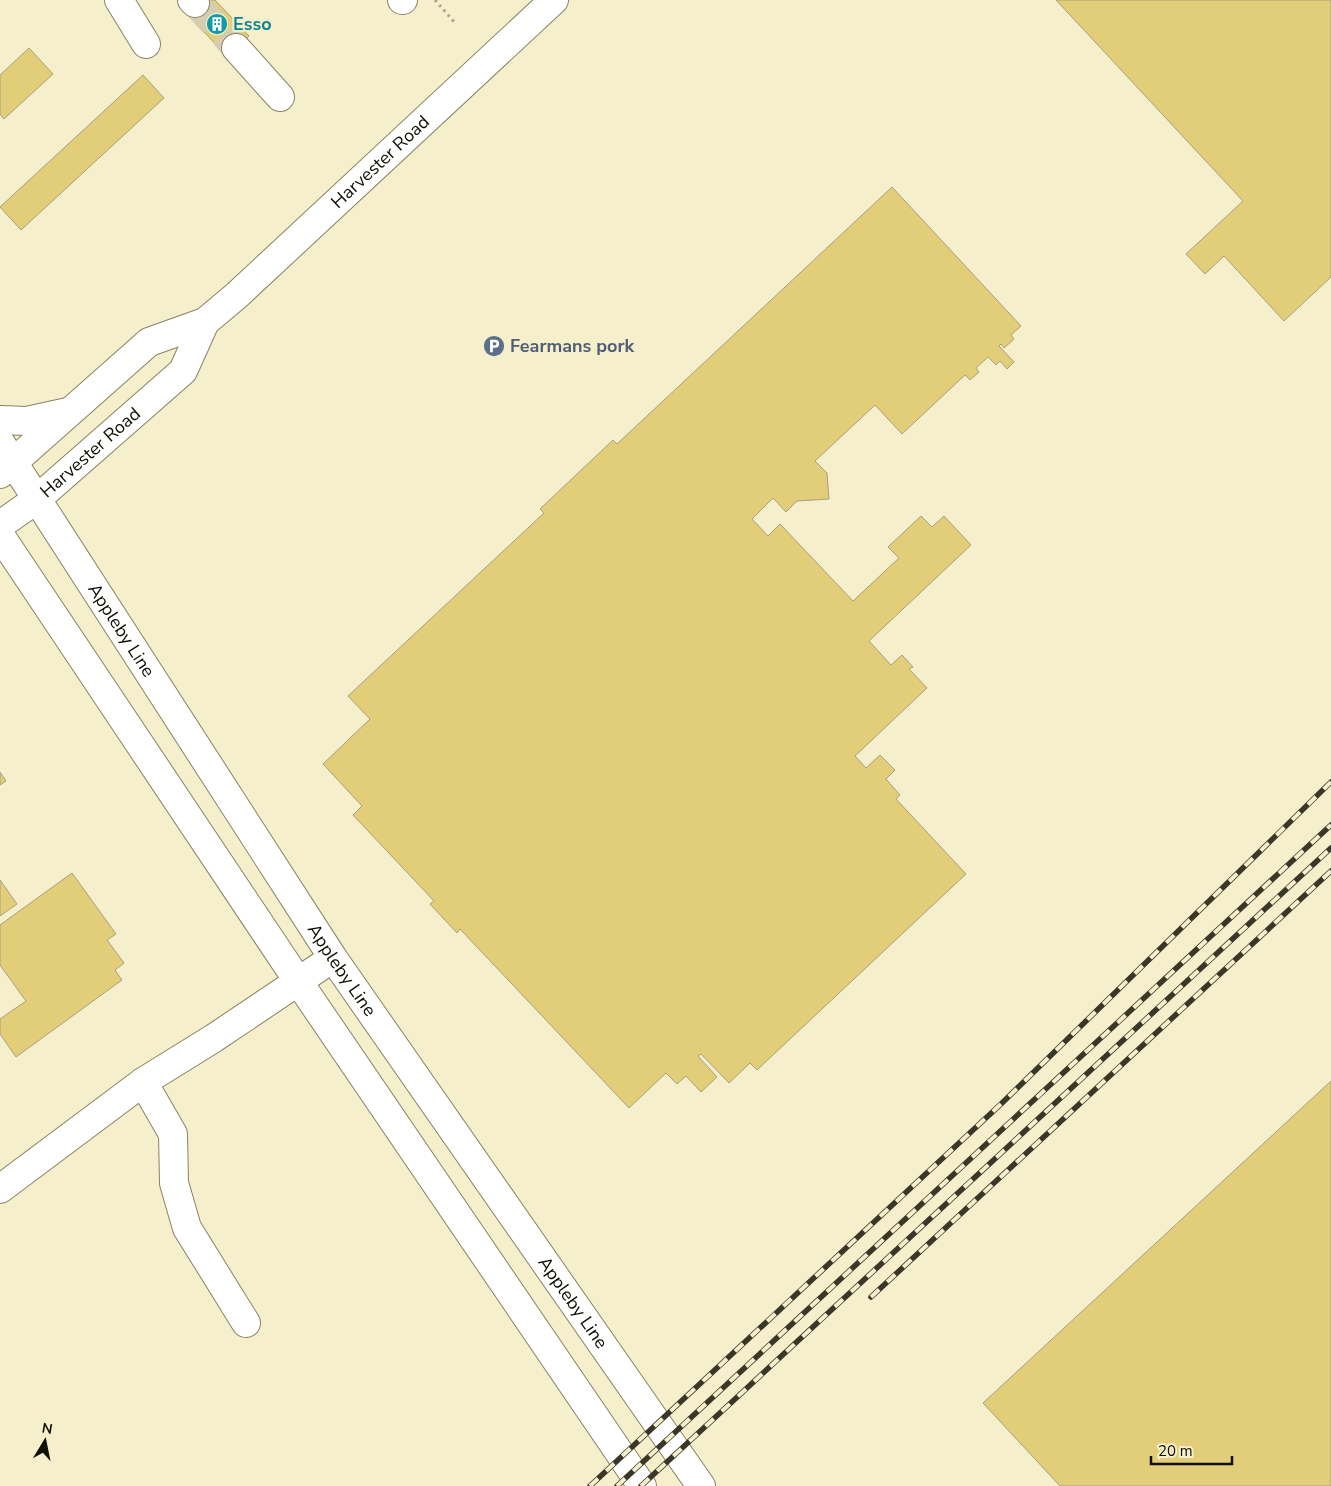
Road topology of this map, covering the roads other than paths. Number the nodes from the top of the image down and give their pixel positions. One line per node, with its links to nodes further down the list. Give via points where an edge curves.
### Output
1 (119, 0): 3 (main road)
2 (554, 0): 6 (main road, Harvester Road)
3 (146, 44)
4 (236, 48): 5 (main road)
5 (280, 97)
6 (205, 322): 7 (main road, Harvester Road, via 149,342); 10 (main road, Harvester Road, via 183,371)
7 (72, 411): 8 (main road, via 26,421); 9 (main road, Harvester Road)
8 (0, 420)
9 (4, 459): 10 (main road, Appleby Line)
10 (37, 499): 11 (main road, Harvester Road); 13 (main road, Appleby Line)
11 (0, 525)
12 (0, 535): 14 (main road)
13 (333, 958): 14 (main road); 19 (main road, Appleby Line)
14 (298, 981): 15 (main road); 18 (main road)
15 (143, 1082): 16 (main road); 17 (main road, via 173,1134 174,1182 187,1228)
16 (0, 1189)
17 (246, 1322)
18 (642, 1486)
19 (701, 1486)

